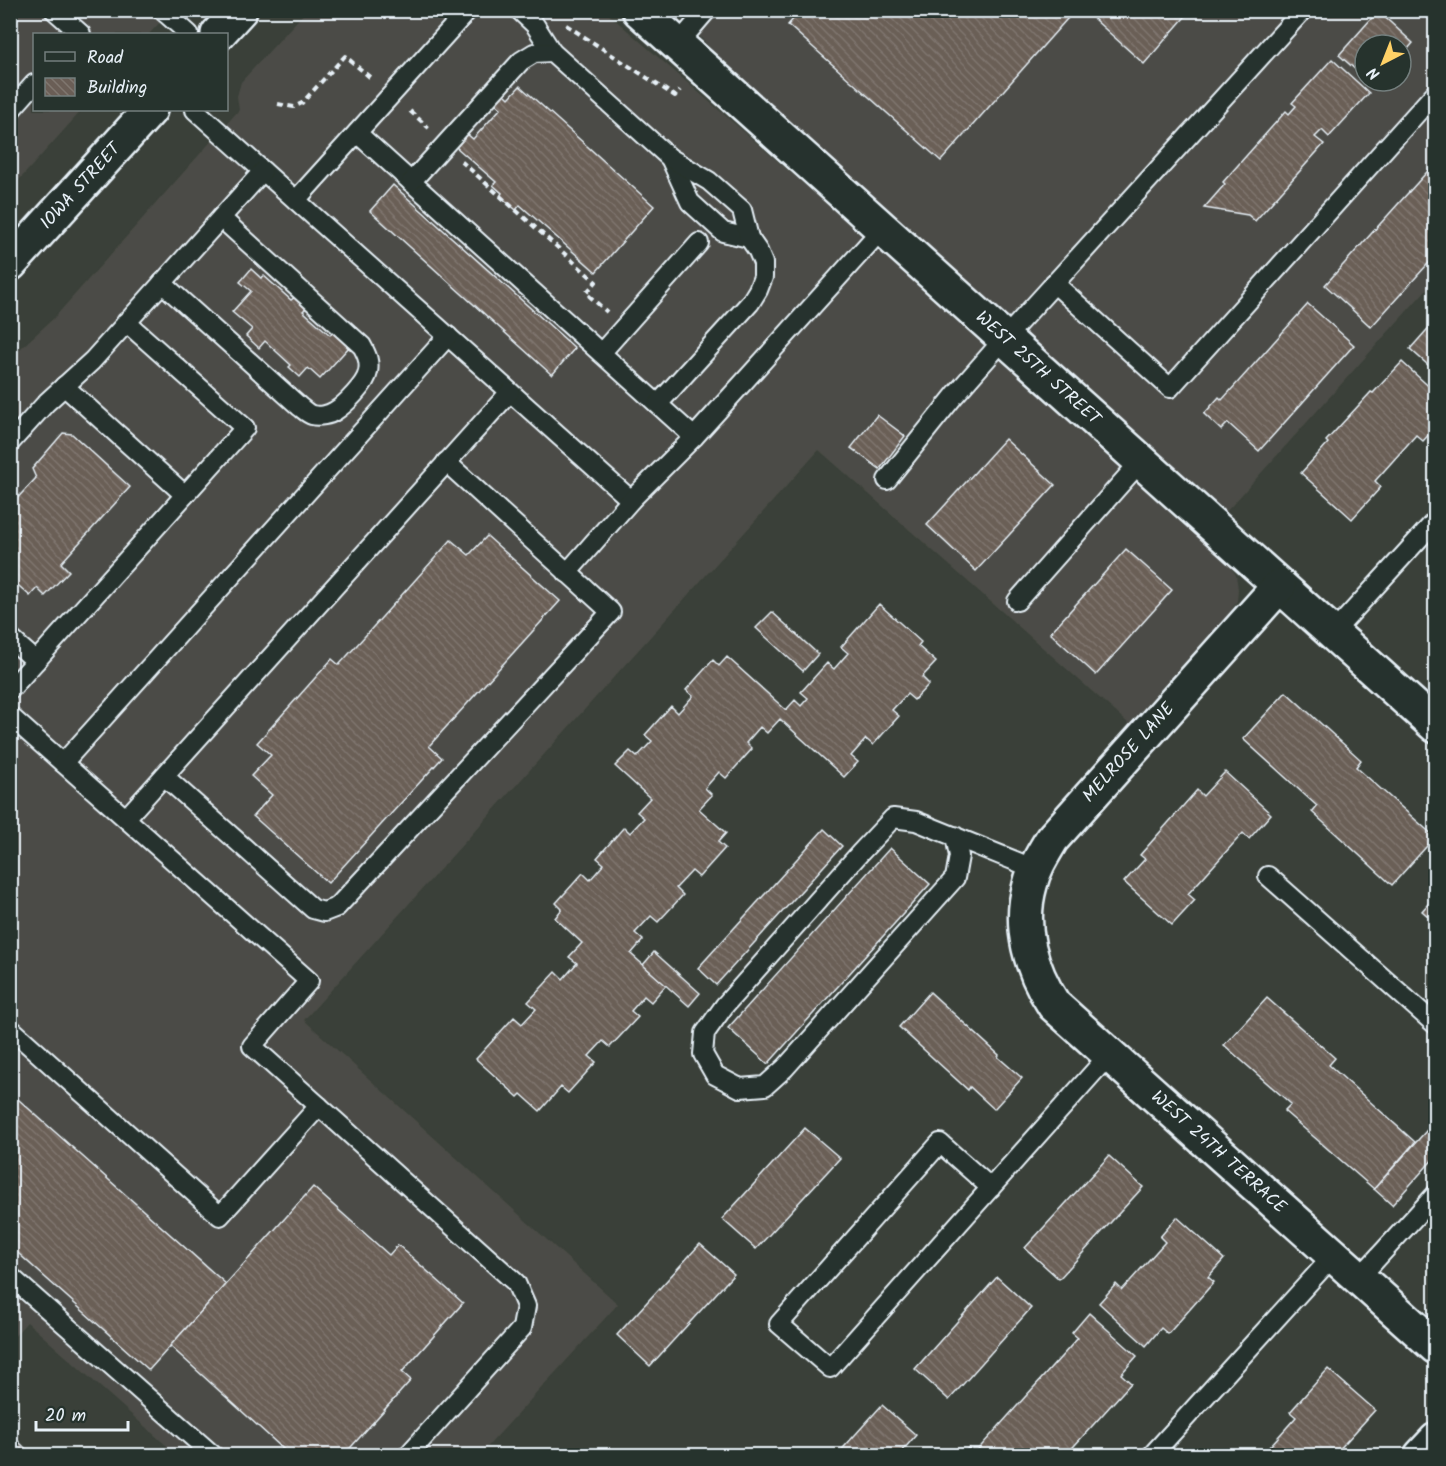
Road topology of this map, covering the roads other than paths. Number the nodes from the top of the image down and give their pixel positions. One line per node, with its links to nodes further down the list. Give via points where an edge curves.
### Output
1 (54, 10): 9 (lane)
2 (162, 10): 10 (lane)
3 (240, 10): 11 (main road)
4 (468, 10): 19 (lane)
5 (519, 10): 13 (lane, via 535,25)
6 (639, 10): 12 (main road, WEST 25TH STREET)
7 (707, 10): 12 (lane)
8 (1303, 10): 30 (lane)
9 (79, 33)
10 (188, 33)
11 (219, 33)
12 (677, 45): 25 (main road, WEST 25TH STREET)
13 (552, 52): 20 (lane); 22 (lane, via 534,53 521,61)
14 (33, 85): 16 (lane)
15 (1436, 92): 30 (lane, via 1170,388)
16 (13, 103)
17 (149, 111): 28 (main road, IOWA STREET)
18 (196, 111): 21 (lane)
19 (357, 133): 22 (lane); 23 (lane)
20 (670, 158): 26 (lane, via 709,181 742,210); 26 (lane, via 690,202 723,232)
21 (263, 171): 23 (lane); 24 (lane)
22 (411, 182): 34 (lane)
23 (296, 200): 32 (lane)
24 (221, 218): 29 (lane); 29 (lane, via 362,346 369,358 369,371 358,389 334,412 313,415)
25 (882, 229): 33 (main road, WEST 25TH STREET); 38 (lane)
26 (749, 238): 37 (lane, via 763,263 758,290)
27 (699, 243): 34 (lane)
28 (10, 264)
29 (162, 283): 31 (lane)
30 (1054, 283): 33 (lane)
31 (126, 322): 35 (lane); 43 (lane, via 245,429)
32 (448, 336): 36 (lane); 55 (lane)
33 (1004, 339): 41 (main road, WEST 25TH STREET); 42 (lane)
34 (601, 353): 37 (lane)
35 (64, 386): 39 (lane); 43 (lane)
36 (510, 392): 40 (lane); 44 (lane)
37 (658, 404): 38 (lane)
38 (694, 437): 44 (lane)
39 (10, 443)
40 (446, 462): 46 (lane); 56 (lane)
41 (1140, 462): 47 (main road, WEST 25TH STREET); 48 (lane)
42 (887, 480)
43 (185, 495): 51 (lane)
44 (631, 500): 46 (lane)
45 (1436, 520): 49 (lane)
46 (567, 573): 56 (lane, via 611,612 337,907 324,912 313,909)
47 (1279, 586): 49 (main road, WEST 25TH STREET); 59 (main road, MELROSE LANE, via 1052,839)
48 (1017, 601)
49 (1332, 634): 54 (main road, WEST 25TH STREET)
50 (10, 638): 51 (lane)
51 (36, 661): 52 (lane)
52 (10, 690)
53 (10, 716): 55 (lane)
54 (1436, 726)
55 (63, 763): 57 (lane)
56 (164, 776): 57 (lane)
57 (126, 818): 65 (lane, via 309,981 252,1046)
58 (955, 836): 58 (lane, via 916,821 893,818 725,1005 705,1034 703,1054 715,1074 740,1088 765,1086 784,1068 955,878 959,856); 59 (lane)
59 (1035, 868): 61 (main road, MELROSE LANE, via 1026,912)
60 (1268, 876): 62 (lane)
61 (1027, 941): 64 (main road, WEST 24TH TERRACE, via 1035,971 1054,1005)
62 (1436, 1025)
63 (10, 1028): 65 (lane, via 220,1216)
64 (1109, 1054): 66 (lane); 68 (main road, WEST 24TH TERRACE)
65 (319, 1106): 74 (lane, via 516,1283 526,1306 522,1328)
66 (991, 1188): 66 (lane, via 830,1368 779,1323 940,1143)
67 (1436, 1194): 70 (lane)
68 (1334, 1255): 70 (main road, WEST 24TH TERRACE); 75 (lane)
69 (10, 1276): 73 (lane)
70 (1359, 1278): 71 (main road, WEST 24TH TERRACE)
71 (1436, 1347)
72 (1436, 1440): 76 (main road)
73 (214, 1455)
74 (407, 1455)
75 (1151, 1455)
76 (1421, 1455)

